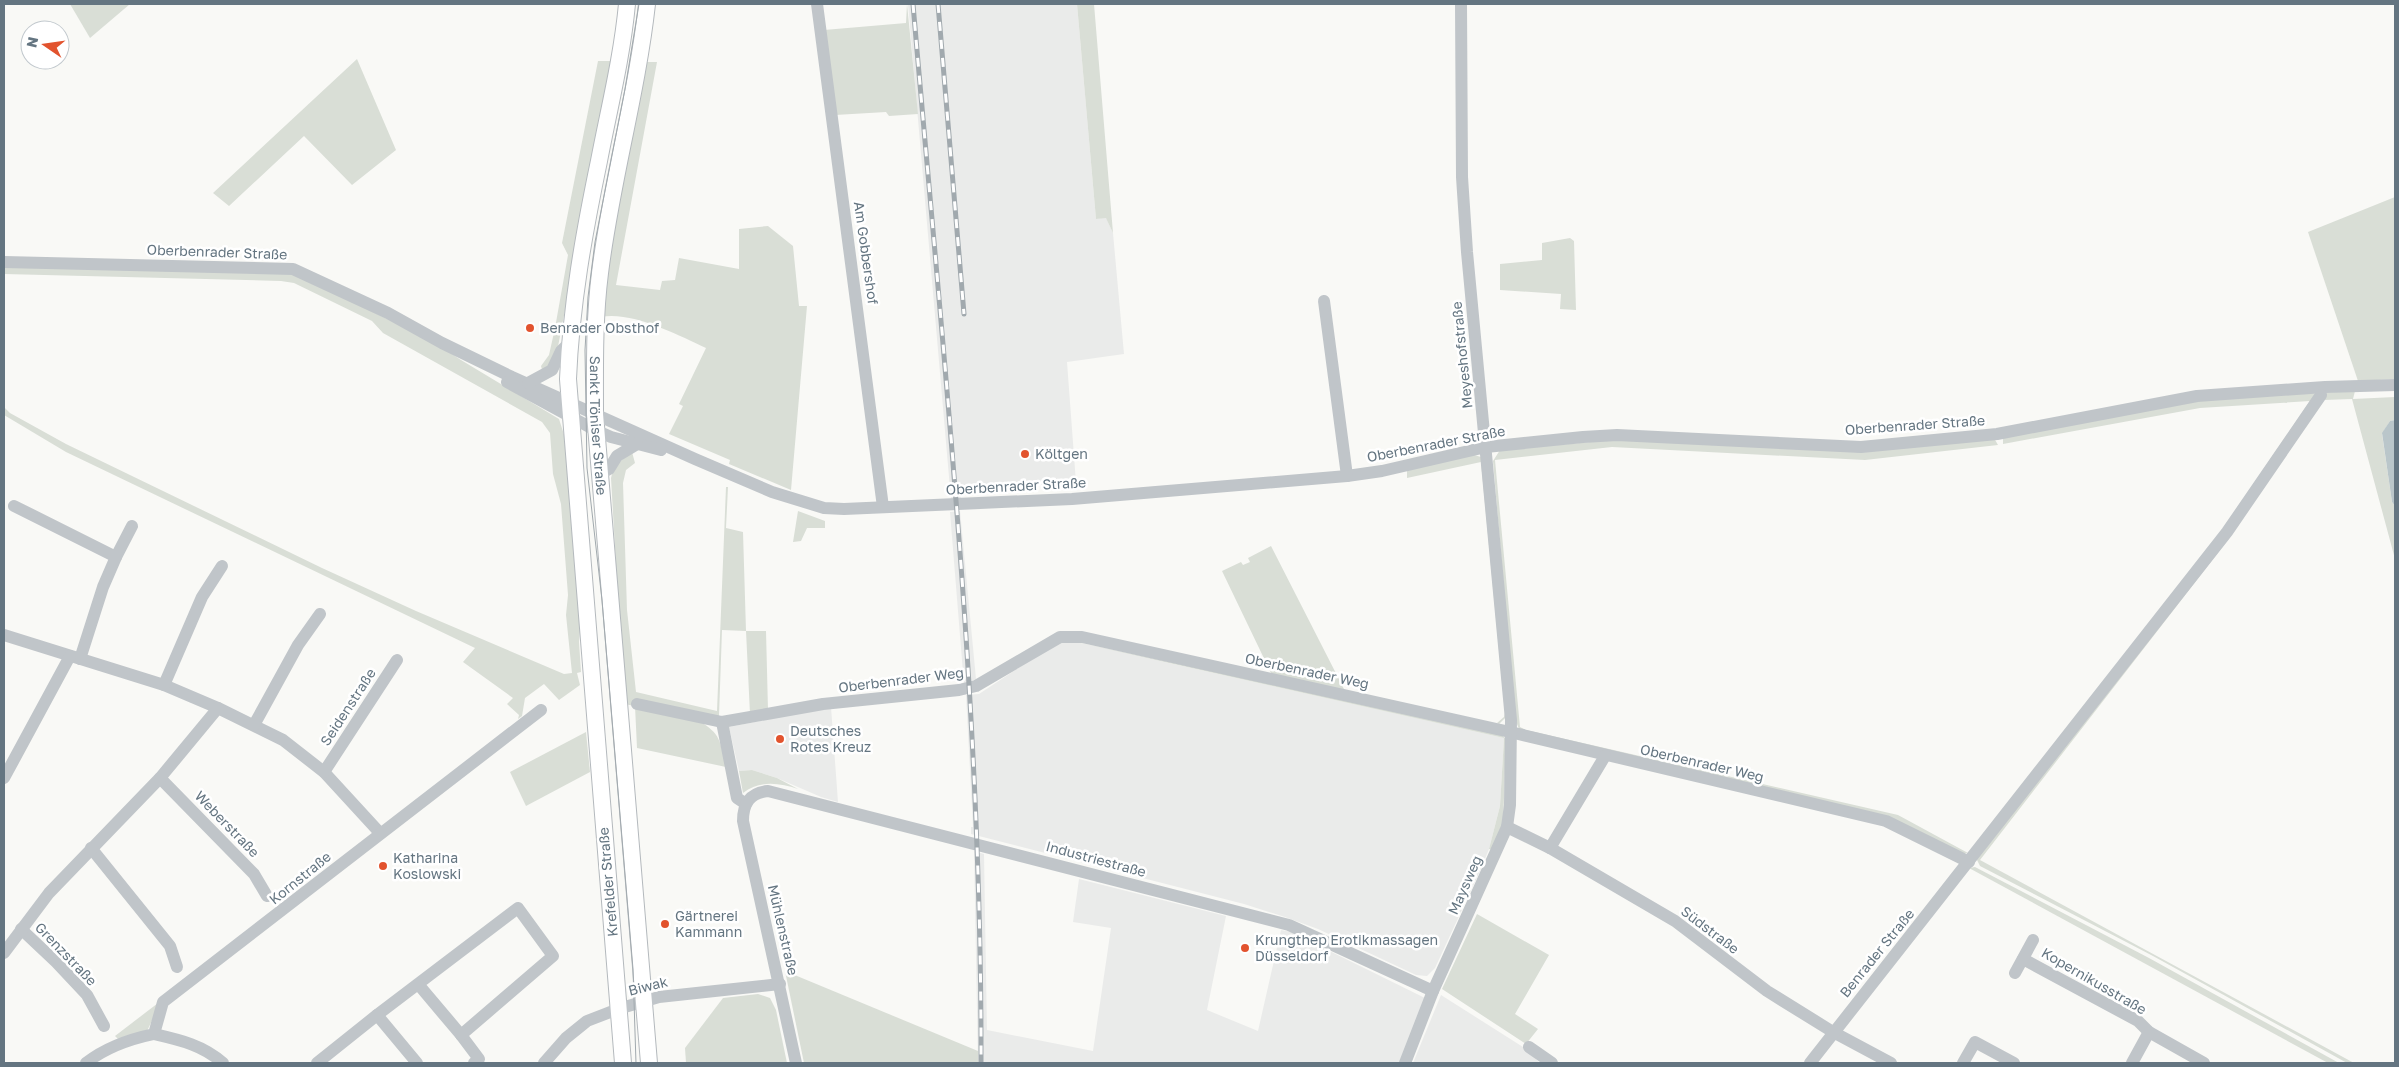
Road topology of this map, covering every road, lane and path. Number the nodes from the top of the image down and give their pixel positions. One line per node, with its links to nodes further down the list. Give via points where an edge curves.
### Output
1 (627, 4): 8 (main road, Sankt Töniser Straße, via 579,265)
2 (647, 4): 13 (main road, Sankt Töniser Straße, via 600,273 596,311)
3 (817, 4): 20 (street, Am Gobbershof)
4 (1461, 4): 15 (street, Meyeshofstraße, via 1462,177)
5 (4, 262): 7 (street, Oberbenrader Straße, via 293,269 388,313)
6 (1324, 301): 18 (street)
7 (442, 343): 9 (street, Oberbenrader Straße); 12 (street, Oberbenrader Straße, via 466,360)
8 (569, 343): 9 (street, via 561,351 552,370); 12 (main road, Sankt Töniser Straße)
9 (528, 383): 12 (street, Oberbenrader Straße)
10 (2395, 385): 15 (street, Oberbenrader Straße, via 2197,396 1997,434 1861,447 1617,435)
11 (2320, 395): 46 (street, Benrader Straße, via 2227,532)
12 (569, 409): 13 (street, Oberbenrader Straße); 29 (main road, Sankt Töniser Straße)
13 (595, 422): 14 (street, Oberbenrader Straße); 16 (street, Oberbenrader Straße); 17 (main road, Sankt Töniser Straße)
14 (637, 444): 16 (street, Oberbenrader Straße); 17 (street, via 617,456 609,469)
15 (1486, 447): 18 (street, Oberbenrader Straße); 36 (street, Meyeshofstraße, via 1504,630)
16 (695, 459): 20 (street, Oberbenrader Straße, via 806,504 844,509)
17 (600, 474): 30 (main road, Sankt Töniser Straße)
18 (1347, 476): 20 (street, Oberbenrader Straße, via 1072,499)
19 (14, 506): 22 (street)
20 (883, 507)
21 (132, 526): 22 (street)
22 (116, 556): 26 (street)
23 (222, 566): 28 (street, via 202,597)
24 (320, 614): 35 (street, via 298,645)
25 (4, 634): 26 (street)
26 (75, 657): 28 (street); 39 (street)
27 (397, 660): 38 (street, Seidenstraße)
28 (164, 685): 32 (street)
29 (595, 698): 58 (main road, Krefelder Straße)
30 (619, 703): 57 (main road, Krefelder Straße)
31 (637, 704): 34 (street, Oberbenrader Weg)
32 (218, 708): 35 (street); 40 (street)
33 (541, 710): 43 (street, Kornstraße)
34 (722, 722): 36 (street, Oberbenrader Weg, via 823,704 950,692 971,687 1067,636); 41 (street, via 737,798)
35 (254, 725): 38 (street, via 283,740)
36 (1510, 736): 37 (street, Oberbenrader Weg); 42 (street, Maysweg)
37 (1604, 758): 45 (street); 46 (street, Oberbenrader Weg, via 1886,821)
38 (324, 772): 43 (street)
39 (4, 778)
40 (160, 778): 44 (street); 47 (street, Weberstraße, via 254,874)
41 (746, 804): 55 (street, Mühlenstraße, via 743,821); 56 (street, Industriestraße, via 757,792 768,791 1281,923 1332,943)
42 (1507, 827): 45 (street, Südstraße); 56 (street, Maysweg)
43 (380, 833): 63 (street, Kornstraße, via 164,1002)
44 (91, 848): 48 (street); 52 (street, via 170,946)
45 (1550, 848): 61 (street, Südstraße, via 1675,921 1767,991)
46 (1969, 862): 61 (street, Benrader Straße)
47 (266, 896)
48 (21, 929): 50 (street, Grenzstraße); 60 (street, Grenzstraße, via 87,995)
49 (2033, 940): 51 (street, Kopernikusstraße)
50 (4, 953)
51 (2023, 959): 53 (street, Kopernikusstraße); 62 (street, Kopernikusstraße, via 2138,1021)
52 (177, 966)
53 (2015, 974)
54 (418, 984): 59 (street); 64 (street); 64 (street, via 518,908 553,956)
55 (780, 984): 57 (street, Biwak, via 695,992); 74 (street, Mühlenstraße)
56 (1433, 991): 75 (street, Maysweg)
57 (644, 1001): 58 (street, Biwak); 73 (main road, Krefelder Straße)
58 (618, 1009): 71 (street, Biwak, via 587,1021 566,1038); 72 (main road, Krefelder Straße)
59 (377, 1015): 68 (street); 69 (street)
60 (104, 1026)
61 (1833, 1032): 77 (street, Benrader Straße); 78 (street, Südstraße)
62 (2148, 1032): 81 (street, Kopernikusstraße); 82 (street, Kopernikusstraße)
63 (154, 1034): 66 (street, via 97,1054); 67 (street, via 196,1045)
64 (461, 1035): 70 (street, via 479,1059)
65 (1529, 1047): 76 (street)
66 (86, 1063)
67 (223, 1063)
68 (317, 1063)
69 (417, 1063)
70 (474, 1063)
71 (544, 1063)
72 (623, 1063)
73 (649, 1063)
74 (796, 1063)
75 (1405, 1063)
76 (1552, 1063)
77 (1810, 1063)
78 (1891, 1063)
79 (1964, 1063): 80 (street, via 1975,1042)
80 (2014, 1063)
81 (2132, 1063)
82 (2204, 1063)

